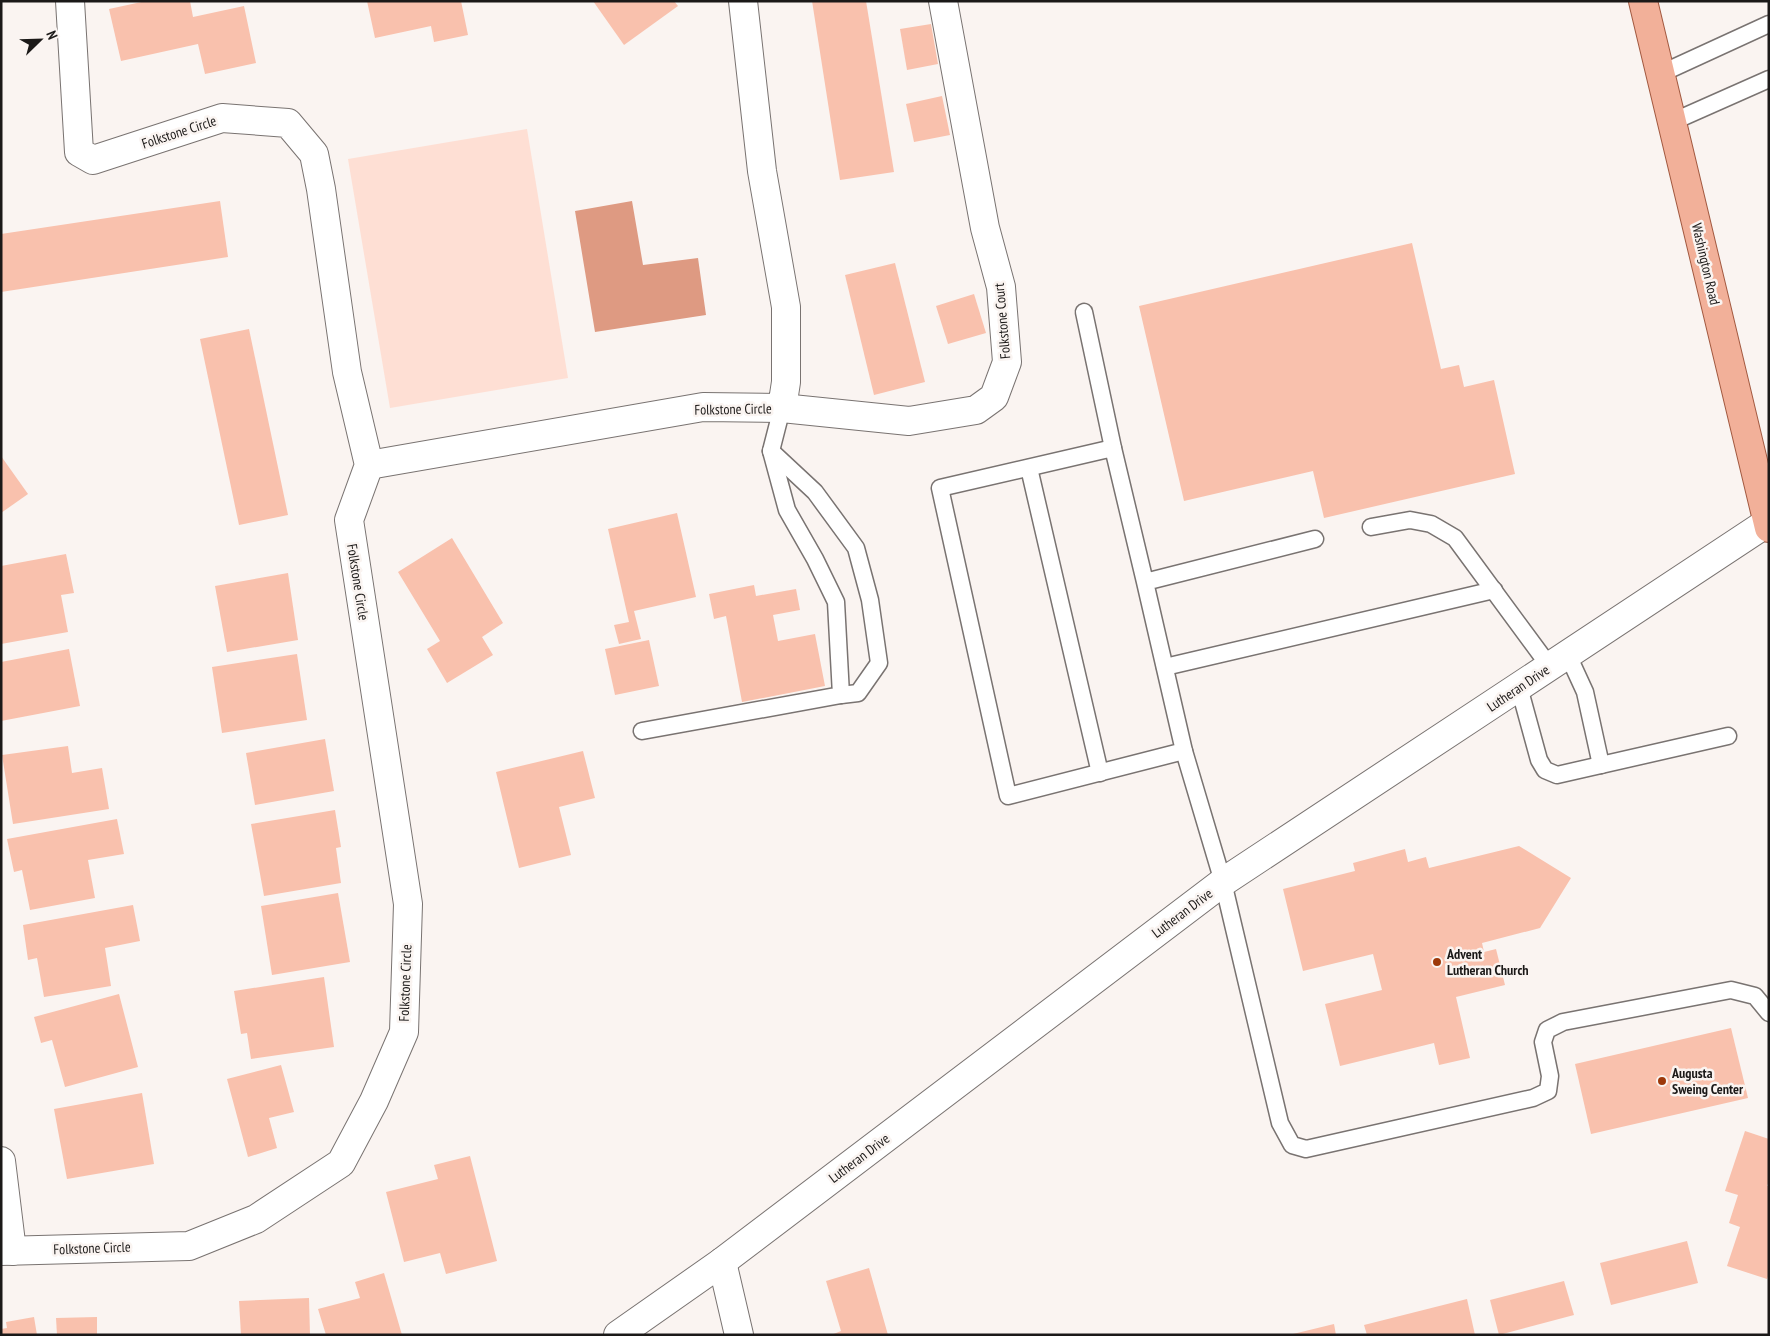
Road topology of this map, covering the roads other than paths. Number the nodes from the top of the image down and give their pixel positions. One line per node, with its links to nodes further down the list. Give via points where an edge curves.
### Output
1 (70, 1): 13 (street, Folkstone Circle, via 78,152 92,160 222,118 288,123 314,154 347,372)
2 (743, 1): 10 (street, Folkstone Circle, via 762,172 786,307 786,382)
3 (943, 1): 10 (street, Folkstone Court, via 985,228 1001,287 1007,362 994,397 976,410 909,421)
4 (1643, 1): 6 (main road, Washington Road)
5 (1769, 24): 6 (lane)
6 (1660, 74): 8 (main road, Washington Road)
7 (1769, 79): 8 (lane)
8 (1672, 122): 15 (main road, Washington Road)
9 (1084, 312): 11 (lane)
10 (782, 408): 12 (lane); 13 (street, Folkstone Circle, via 702,407)
11 (1113, 448): 14 (lane); 18 (lane)
12 (771, 451): 23 (lane, via 787,510 836,602); 23 (lane, via 815,492 856,548 870,600 879,663 858,693)
13 (369, 466): 32 (street, Folkstone Circle, via 348,520 408,904 404,1032 374,1101 341,1163 256,1220 189,1246)
14 (1029, 468): 28 (lane); 28 (lane, via 940,488 1008,796)
15 (1768, 525): 20 (street, Lutheran Drive)
16 (1370, 527): 19 (lane, via 1410,520 1431,524 1455,538)
17 (1315, 539): 18 (lane)
18 (1146, 582): 21 (lane)
19 (1494, 590): 20 (lane); 21 (lane)
20 (1559, 661): 22 (street, Lutheran Drive); 27 (lane, via 1585,692)
21 (1165, 667): 26 (lane)
22 (1519, 687): 27 (lane, via 1539,760 1545,770 1557,775); 29 (street, Lutheran Drive)
23 (842, 696): 24 (lane)
24 (642, 731)
25 (1728, 736): 27 (lane)
26 (1184, 751): 28 (lane); 29 (lane)
27 (1601, 765)
28 (1100, 773)
29 (1223, 882): 30 (lane, via 1280,1123 1292,1146 1306,1149 1533,1098 1548,1090 1550,1076 1543,1042 1547,1030 1563,1022 1731,990 1755,996); 33 (street, Lutheran Drive)
30 (1769, 1013)
31 (1, 1161): 32 (street)
32 (7, 1251)
33 (722, 1262): 34 (street, Lutheran Drive); 35 (street)
34 (618, 1335)
35 (739, 1335)

